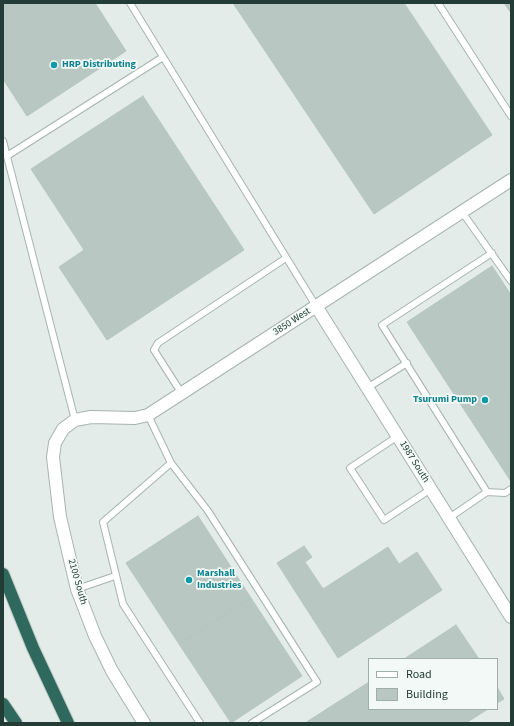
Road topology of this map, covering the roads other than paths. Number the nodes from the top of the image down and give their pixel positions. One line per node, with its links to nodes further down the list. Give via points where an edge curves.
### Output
1 (130, 3): 3 (lane)
2 (438, 3): 4 (lane)
3 (163, 57): 6 (lane); 10 (lane)
4 (511, 116)
5 (3, 141): 6 (lane)
6 (7, 156): 17 (lane)
7 (511, 180): 8 (street, 3850 West)
8 (462, 212): 9 (lane); 12 (street, 3850 West)
9 (492, 254): 11 (lane); 13 (lane, via 382,325)
10 (286, 258): 12 (lane); 15 (lane, via 158,343 154,350)
11 (511, 281)
12 (316, 306): 14 (street, 1987 South); 15 (street, 3850 West)
13 (407, 363): 14 (lane); 22 (lane)
14 (367, 388): 18 (street, 1987 South)
15 (182, 394): 16 (street, 3850 West)
16 (148, 415): 17 (street, 3850 West, via 135,418 91,417); 19 (lane)
17 (74, 420): 26 (street, 2100 South, via 63,429 55,443 53,457 60,517)
18 (398, 436): 20 (street, 1987 South); 20 (lane, via 350,468 384,520)
19 (171, 463): 25 (lane, via 103,522); 33 (lane, via 208,511 316,682)
20 (430, 489): 23 (street, 1987 South)
21 (511, 489): 22 (lane, via 505,493)
22 (487, 492): 23 (lane)
23 (449, 518): 27 (street, 1987 South)
24 (3, 574): 30 (highway, via 32,648)
25 (115, 576): 26 (lane); 32 (lane, via 123,604)
26 (77, 589): 31 (street, 2100 South, via 112,671)
27 (511, 616)
28 (3, 704): 29 (highway)
29 (16, 723)
30 (68, 723)
31 (144, 723)
32 (200, 723)
33 (252, 723)

